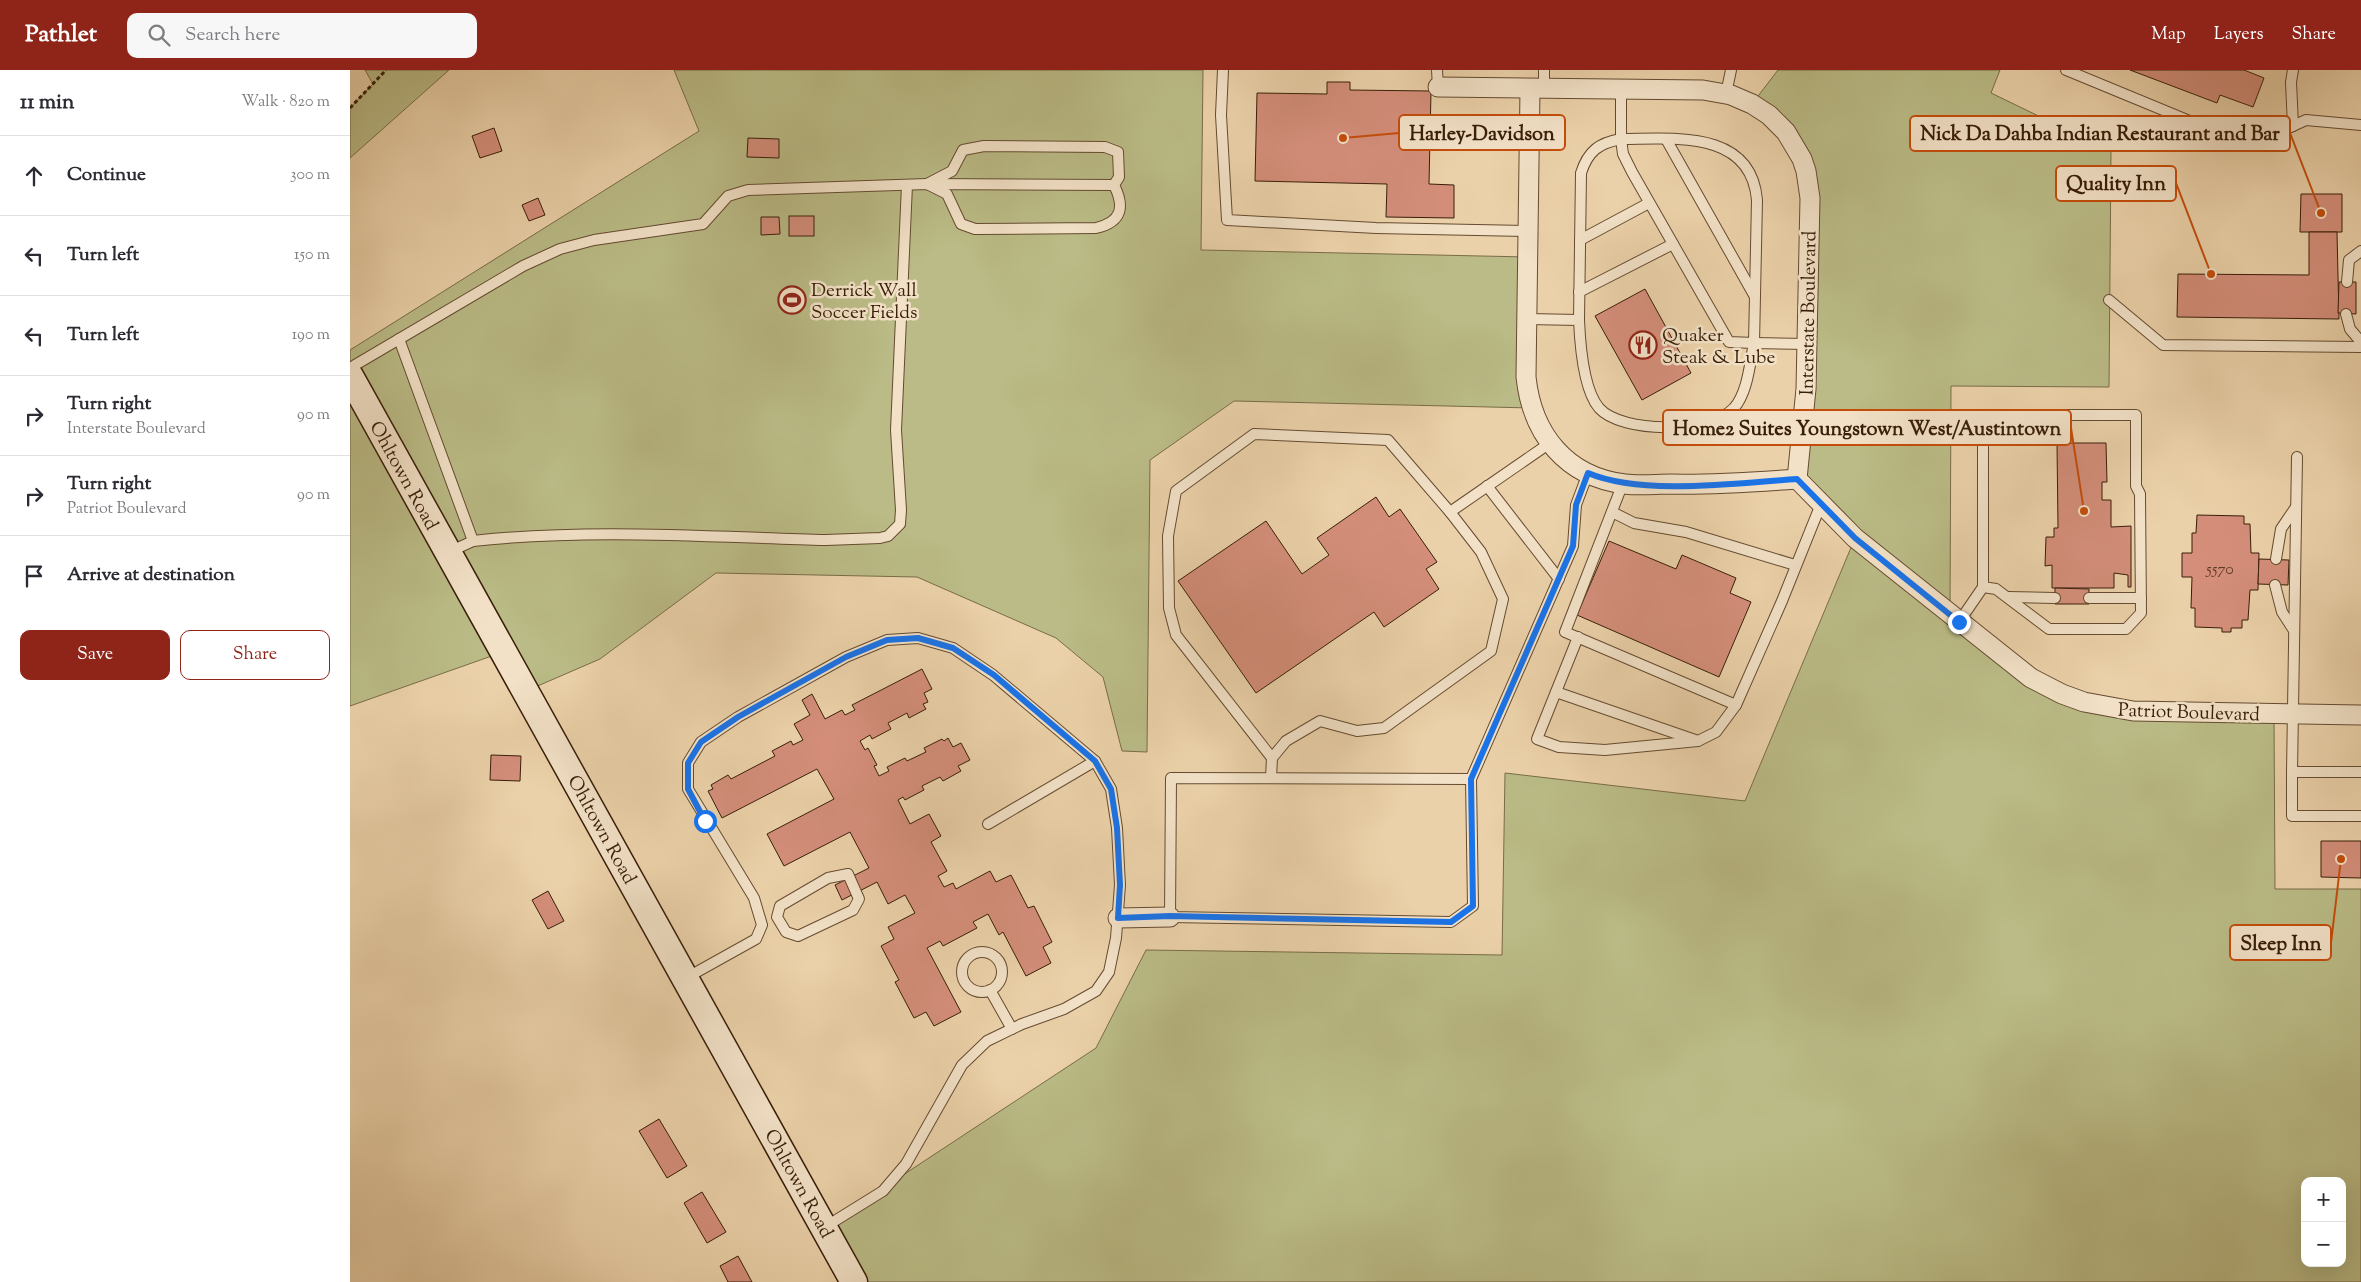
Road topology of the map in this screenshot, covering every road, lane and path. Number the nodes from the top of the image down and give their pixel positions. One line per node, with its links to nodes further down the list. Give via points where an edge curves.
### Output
1 (386, 70): 11 (path)
2 (1224, 70): 20 (lane, via 1221,115 1227,220 1376,228)
3 (1544, 70): 8 (lane)
4 (1731, 70): 10 (lane)
5 (2066, 70): 13 (lane, via 2226,136 2262,140)
6 (2293, 70): 13 (lane)
7 (1438, 79): 8 (street, Interstate Boulevard)
8 (1537, 90): 9 (street, Interstate Boulevard); 20 (street)
9 (1622, 90): 10 (street, Interstate Boulevard, via 1703,90); 14 (lane)
10 (1726, 94): 34 (street, Interstate Boulevard, via 1752,104 1779,124 1802,159 1806,171 1810,198)
11 (350, 108)
12 (2361, 125): 13 (lane, via 2306,120)
13 (2293, 126)
14 (1621, 139): 15 (lane); 19 (lane, via 1623,154); 21 (lane, via 1594,148 1585,159 1581,173)
15 (1666, 139): 26 (lane); 26 (lane, via 1718,145 1736,156 1750,172 1757,200)
16 (927, 184): 17 (lane); 18 (lane); 18 (lane, via 952,171 963,150 984,146 1105,147 1118,152 1119,177); 18 (lane, via 947,194 961,224 975,229 1096,228 1108,225 1117,217 1121,206)
17 (907, 185): 31 (lane, via 748,190 728,196 703,224 594,240 560,249 524,266); 48 (lane, via 896,430 901,510 900,524 888,536 836,540 575,535)
18 (1114, 185)
19 (1649, 204): 21 (lane); 22 (lane)
20 (1528, 231): 29 (street)
21 (1580, 240): 25 (lane)
22 (1672, 244): 25 (lane); 33 (lane, via 1729,342)
23 (2361, 251): 24 (lane, via 2349,260)
24 (2347, 282)
25 (1579, 292): 30 (lane)
26 (1754, 296): 33 (lane)
27 (2109, 300): 35 (lane, via 2163,345)
28 (2346, 314): 32 (lane, via 2350,329)
29 (1527, 319): 30 (lane); 38 (street, via 1528,393 1536,419)
30 (1579, 320): 33 (lane, via 1590,391 1599,408 1616,421 1638,426 1672,427 1724,416 1735,407 1743,393)
31 (399, 339): 36 (lane); 48 (lane)
32 (2361, 342)
33 (1754, 343): 34 (lane)
34 (1807, 344): 41 (street, Interstate Boulevard)
35 (2361, 347)
36 (350, 368)
37 (350, 376): 49 (street, Ohltown Road)
38 (1550, 443): 40 (street, via 1567,460); 43 (lane)
39 (2297, 457): 45 (lane)
40 (1588, 473): 42 (street); 52 (lane, via 1576,505 1573,546)
41 (1797, 479): 42 (street, via 1704,485); 44 (street, Patriot Boulevard)
42 (1623, 483): 47 (lane)
43 (1487, 486): 46 (lane); 52 (lane)
44 (1821, 504): 51 (lane); 59 (street, Patriot Boulevard, via 1855,538)
45 (2296, 508): 50 (lane, via 2281,529); 60 (lane)
46 (1450, 512): 67 (lane, via 1481,552 1502,599 1491,651 1384,728 1357,731 1320,721 1286,741); 67 (lane, via 1388,440 1254,434 1176,491 1168,536 1168,608 1176,634)
47 (1612, 512): 51 (lane, via 1634,523 1686,532); 61 (lane, via 1564,632)
48 (473, 541): 49 (lane)
49 (448, 552): 79 (street, Ohltown Road)
50 (2276, 559)
51 (1795, 565): 63 (lane)
52 (1559, 579): 72 (lane)
53 (2275, 584): 60 (lane, via 2282,612)
54 (1983, 587): 55 (lane, via 1996,589); 58 (lane, via 1983,415 2136,415); 59 (lane)
55 (2007, 597): 56 (lane); 58 (lane, via 2049,629 2126,629 2142,613)
56 (2055, 598)
57 (2089, 598): 58 (lane)
58 (2141, 598)
59 (1959, 622): 64 (street, Patriot Boulevard, via 2031,678 2084,702 2133,711)
60 (2293, 630): 64 (lane)
61 (1578, 637): 62 (lane); 63 (lane)
62 (1556, 692): 66 (lane); 66 (lane, via 1537,738 1559,747 1605,750)
63 (1736, 705): 66 (lane, via 1716,732)
64 (2291, 714): 65 (street, Patriot Boulevard); 69 (lane)
65 (2361, 715)
66 (1698, 741)
67 (1272, 758): 71 (lane)
68 (1095, 761): 74 (lane); 77 (lane, via 1111,789 1120,885); 78 (lane, via 994,675 953,648 918,638 887,640 846,657 738,717 701,742 688,763 688,789 754,898)
69 (2292, 772): 70 (lane); 73 (lane, via 2292,816)
70 (2361, 772)
71 (1271, 778): 72 (lane); 75 (lane, via 1171,778)
72 (1471, 779): 75 (lane, via 1473,906 1451,922)
73 (2361, 816)
74 (988, 824)
75 (1170, 916): 77 (street)
76 (777, 917): 76 (lane, via 786,932 798,936 853,910 859,899 848,874 828,878 780,906); 78 (lane)
77 (1118, 918): 81 (lane, via 1109,972 1096,991 1064,1009)
78 (762, 925): 79 (lane, via 756,939)
79 (686, 978): 82 (street, Ohltown Road)
80 (990, 990): 81 (lane)
81 (1012, 1029): 82 (lane, via 988,1041 962,1065 906,1164 884,1191)
82 (824, 1228): 83 (street, Ohltown Road)
83 (854, 1282)

